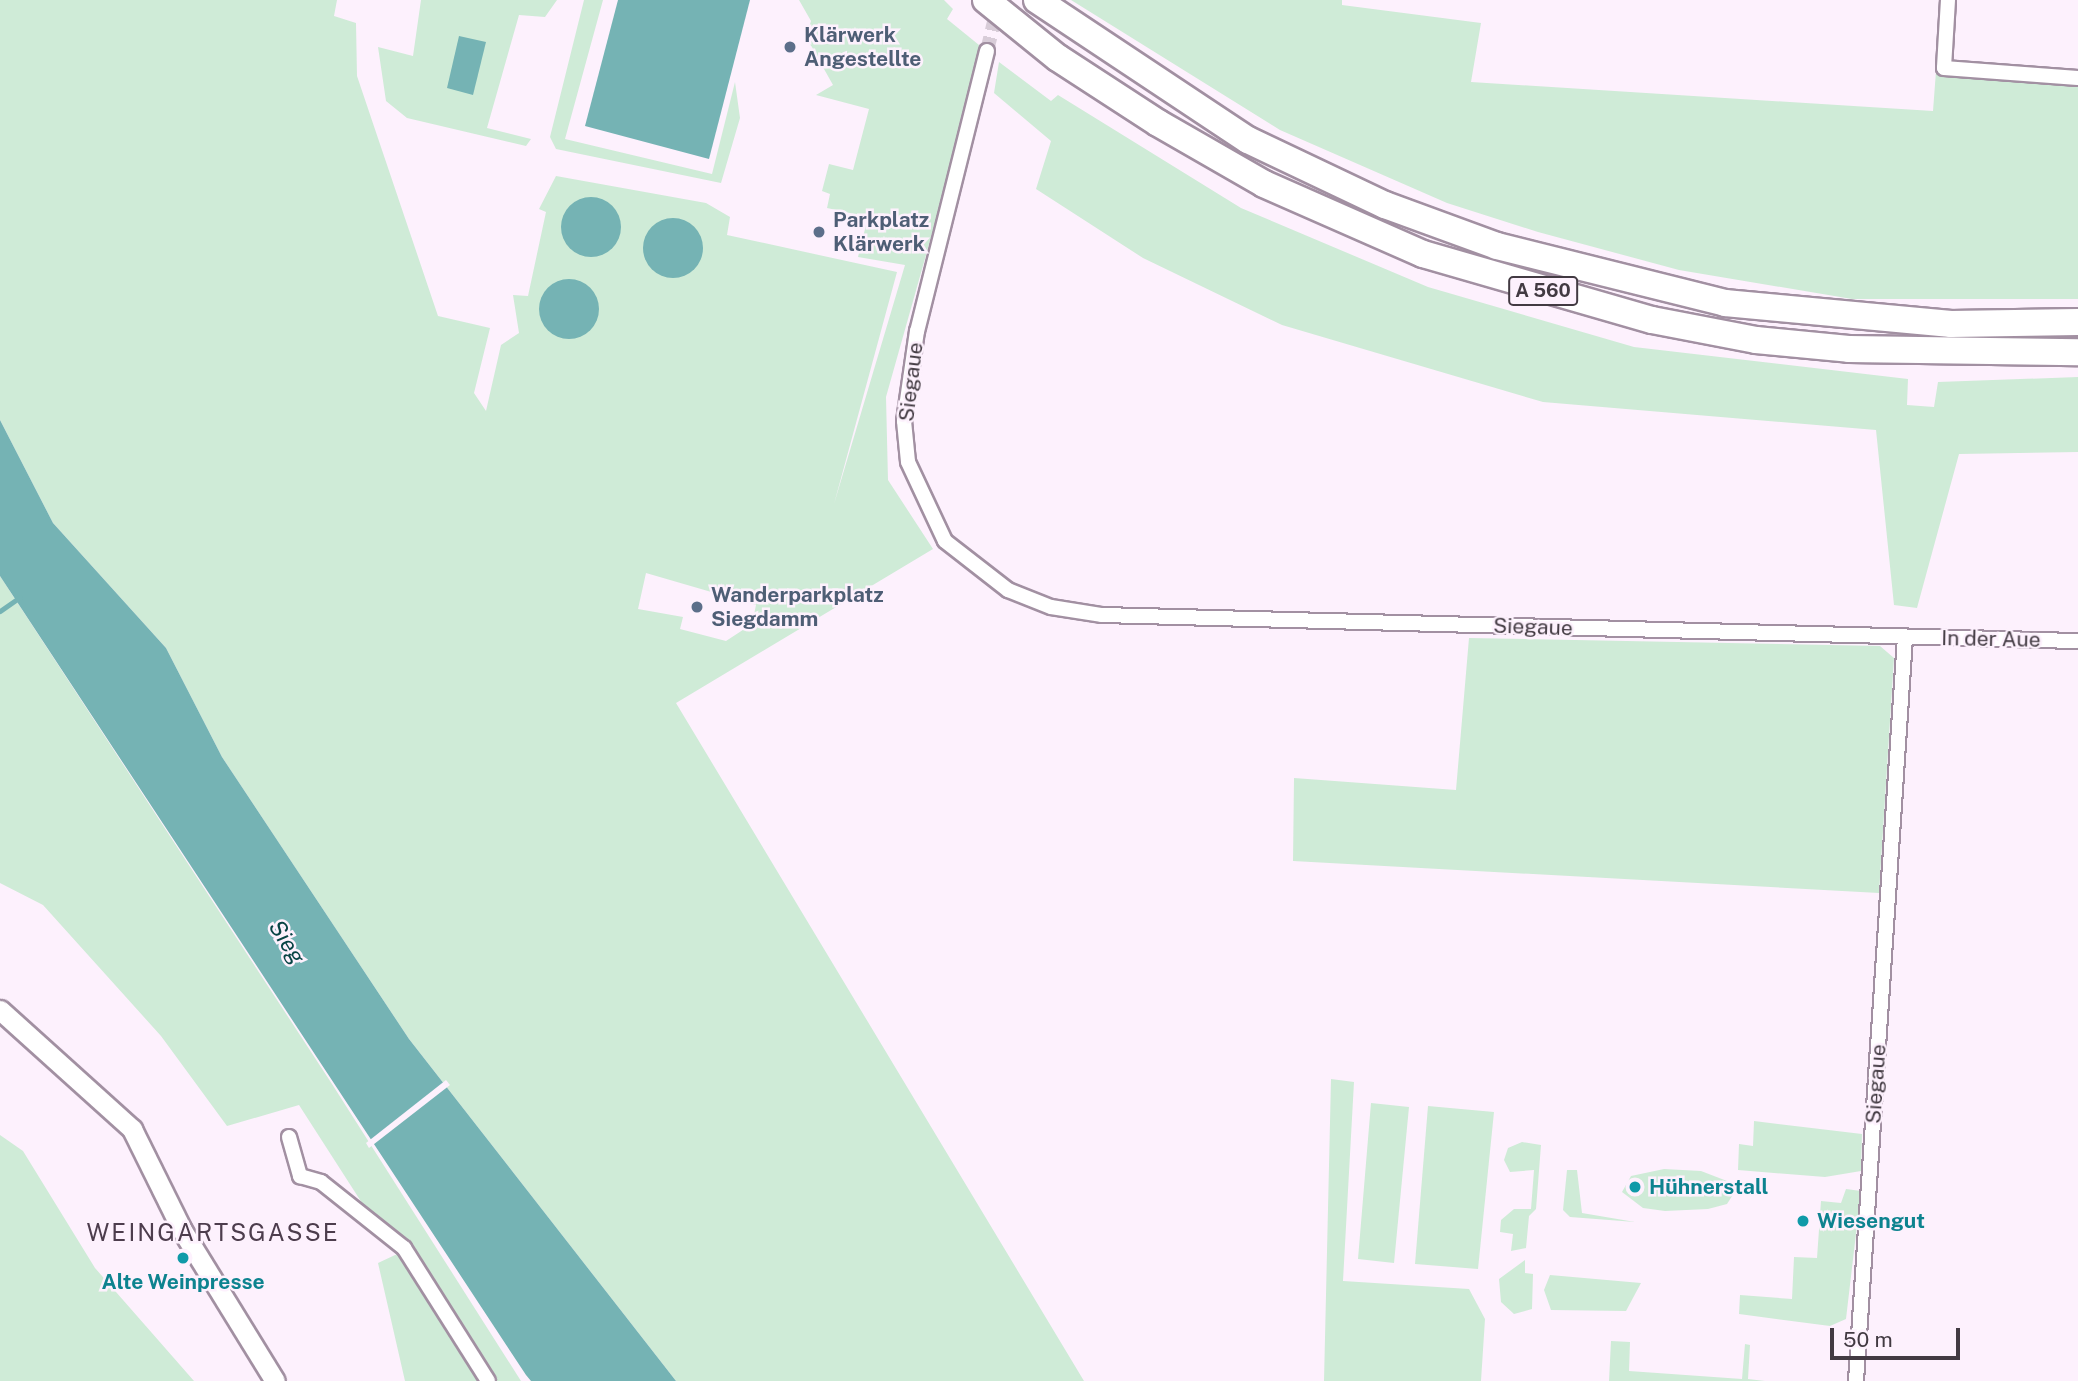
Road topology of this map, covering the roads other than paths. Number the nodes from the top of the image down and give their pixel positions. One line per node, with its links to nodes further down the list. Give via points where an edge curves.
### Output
1 (986, 0): 7 (highway, A 560, via 1058,58 1240,170 1423,254 1639,317 1756,340 1861,350)
2 (1037, 0): 6 (highway, A 560, via 1248,140 1385,205 1497,246 1725,303 1951,324)
3 (1948, 0): 5 (street, via 1944,68)
4 (987, 51): 8 (street, Siegaue, via 917,331 904,421 908,463 945,541 1008,590 1051,607 1102,615)
5 (2078, 78)
6 (2078, 322)
7 (2078, 352)
8 (1905, 637): 9 (street, In der Aue); 14 (street, Siegaue)
9 (2078, 642)
10 (0, 1010): 12 (main road, via 132,1129 182,1230)
11 (289, 1137): 13 (street, via 300,1176 321,1182 404,1248)
12 (275, 1381)
13 (488, 1381)
14 (1856, 1381)

